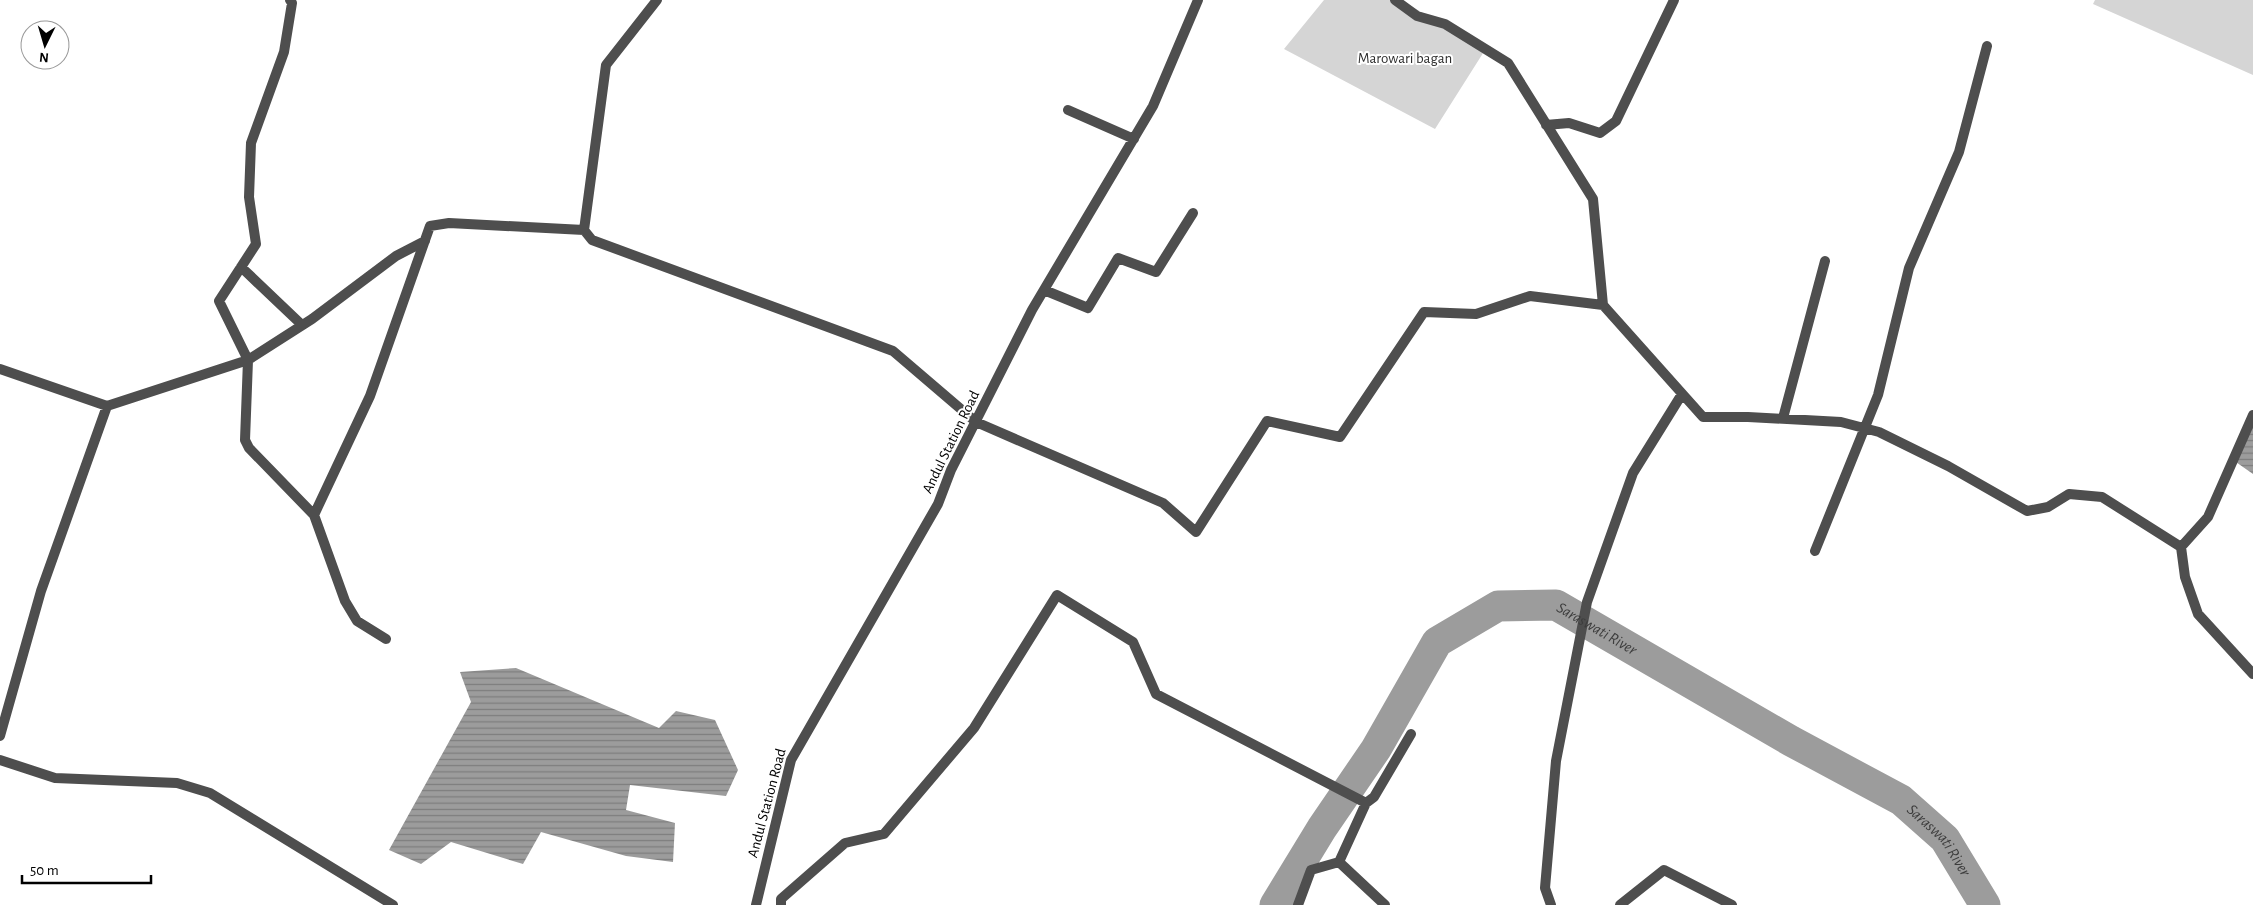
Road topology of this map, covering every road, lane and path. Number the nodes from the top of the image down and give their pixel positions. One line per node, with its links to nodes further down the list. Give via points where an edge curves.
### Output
1 (290, 0): 14 (street, via 284,52 251,143 249,196 256,244)
2 (657, 0): 11 (street, via 606,65)
3 (1198, 0): 9 (street, Andul Station Road, via 1153,106)
4 (1395, 0): 8 (street, via 1417,16 1445,24 1508,63)
5 (1674, 0): 8 (street, via 1616,121 1600,133 1569,122)
6 (1987, 46): 25 (street, via 1959,152 1909,268 1878,395)
7 (1068, 110): 9 (street)
8 (1546, 125): 16 (street, via 1593,199)
9 (1134, 139): 15 (street, Andul Station Road)
10 (1193, 213): 15 (street, via 1156,272 1118,258 1088,308)
11 (584, 230): 12 (street, via 449,223 430,226); 24 (street, via 592,240 893,351)
12 (425, 241): 17 (street, via 396,256); 26 (street, via 370,396)
13 (1825, 261): 23 (street)
14 (241, 267): 17 (street); 18 (street, via 219,301)
15 (1044, 290): 24 (street, Andul Station Road)
16 (1603, 305): 20 (street); 24 (street, via 1530,296 1476,314 1424,312 1340,437 1267,421 1196,532 1162,503)
17 (302, 325): 18 (street)
18 (248, 360): 21 (street); 26 (street, via 244,440)
19 (0, 369): 21 (street)
20 (1682, 394): 23 (street, via 1704,417); 41 (street, via 1632,473 1587,602 1556,761 1545,888)
21 (107, 406): 32 (street, via 41,590)
22 (2253, 415): 27 (street, via 2208,517)
23 (1783, 418): 25 (street, via 1841,422)
24 (976, 422): 37 (street, Andul Station Road, via 951,470 938,504 795,752)
25 (1863, 428): 27 (street, via 1879,432 1948,466 2027,510 2048,507 2069,494 2102,496); 28 (street)
26 (314, 515): 29 (street, via 345,601 356,621)
27 (2181, 547): 30 (street, via 2185,577 2198,614)
28 (1815, 551)
29 (386, 639)
30 (2253, 674)
31 (1411, 734): 34 (street, via 1374,797)
32 (0, 736)
33 (0, 760): 36 (street, via 55,778 177,783 210,793)
34 (1366, 803): 35 (street); 38 (street, via 1156,694 1133,642 1057,594 974,728 884,834 845,843 781,899)
35 (1339, 862): 39 (street, via 1311,870); 40 (street)
36 (393, 905)
37 (756, 905)
38 (781, 905)
39 (1298, 905)
40 (1385, 905)
41 (1551, 905)
42 (1620, 905): 43 (street, via 1664,870)
43 (1732, 905)

